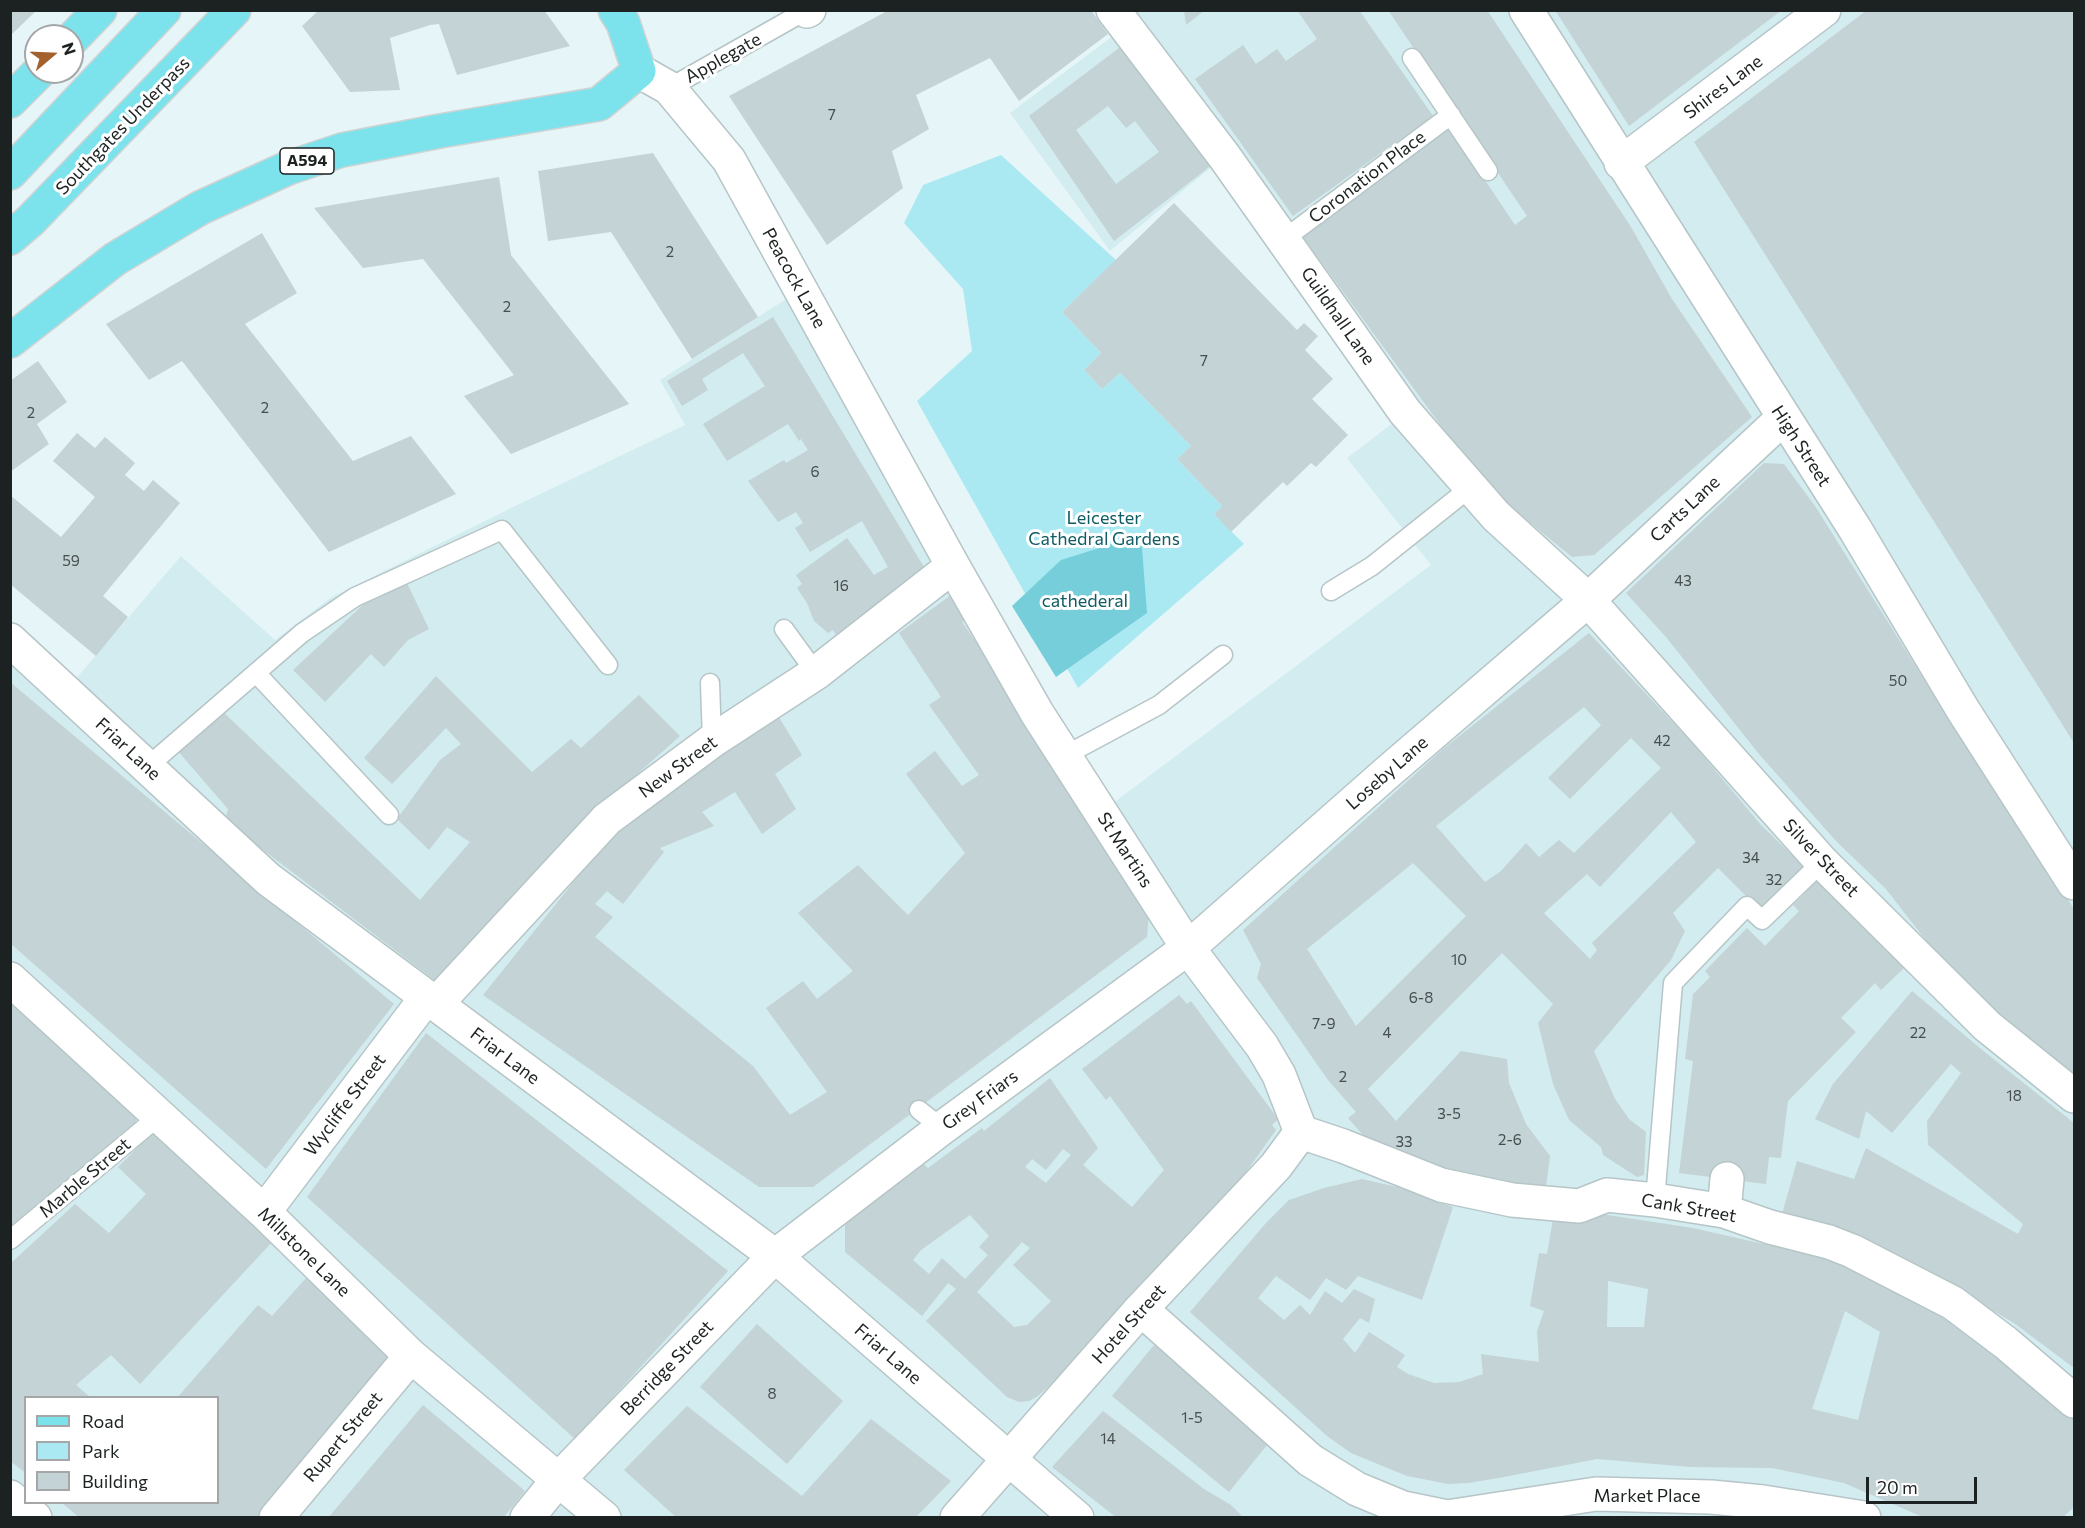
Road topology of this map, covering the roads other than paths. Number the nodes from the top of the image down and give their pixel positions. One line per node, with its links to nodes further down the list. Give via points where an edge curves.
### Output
1 (100, 10): 9 (main road)
2 (164, 10): 18 (main road)
3 (234, 10): 19 (main road, Southgates Underpass)
4 (615, 10): 11 (main road, via 623,22)
5 (1113, 10): 20 (street, Guildhall Lane)
6 (1526, 10): 16 (street, High Street)
7 (1824, 10): 16 (street, Shires Lane)
8 (808, 11): 13 (lane, Applegate)
9 (84, 27)
10 (1412, 58): 15 (lane)
11 (639, 71): 13 (street, Peacock Lane); 21 (main road, A594, via 599,105 342,150 288,168 200,208 115,259)
12 (27, 84): 14 (main road)
13 (669, 88): 24 (street, Peacock Lane, via 729,160)
14 (10, 101)
15 (1451, 115): 17 (lane); 20 (lane, Coronation Place)
16 (1621, 163): 22 (street, High Street)
17 (1488, 171)
18 (10, 173)
19 (10, 238)
20 (1284, 239): 23 (street, Guildhall Lane, via 1406,412)
21 (10, 341)
22 (1783, 418): 26 (street, Carts Lane); 39 (street, High Street)
23 (1471, 487): 25 (lane, via 1372,566); 26 (street, Guildhall Lane, via 1496,516)
24 (953, 566): 32 (street, New Street); 35 (street, St Martins)
25 (1331, 591)
26 (1588, 600): 38 (street, Silver Street); 40 (street, Loseby Lane)
27 (784, 629): 32 (lane)
28 (10, 640): 36 (street, Friar Lane)
29 (1223, 655): 35 (lane, via 1159,705)
30 (608, 665): 31 (lane, via 502,530 355,597 302,633)
31 (256, 673): 36 (lane); 37 (lane)
32 (816, 673): 34 (street, New Street)
33 (710, 683): 34 (lane)
34 (712, 741): 42 (street, New Street, via 607,819)
35 (1064, 756): 40 (street, St Martins)
36 (147, 767): 42 (street, Friar Lane, via 268,879)
37 (388, 815)
38 (1822, 861): 43 (street, Silver Street, via 1866,918 1987,1026); 46 (lane, via 1762,920 1748,906 1672,982)
39 (2074, 883)
40 (1188, 948): 45 (street, St Martins, via 1280,1075); 49 (street, Grey Friars, via 930,1119)
41 (10, 979): 44 (street, Millstone Lane)
42 (431, 1001): 47 (street, Wycliffe Street); 49 (street, Friar Lane)
43 (2074, 1096)
44 (159, 1116): 47 (street, Millstone Lane); 48 (lane, Marble Street)
45 (1301, 1132): 46 (street, Cank Street, via 1442,1185 1512,1200 1579,1206 1607,1195); 50 (street, Hotel Street, via 1276,1166)
46 (1655, 1200): 52 (street, Cank Street, via 1726,1195 1770,1227 1852,1251 1953,1303)
47 (264, 1212): 51 (street, Millstone Lane)
48 (10, 1240)
49 (775, 1257): 53 (street, Friar Lane); 54 (street, Berridge Street)
50 (1141, 1309): 53 (street, Hotel Street); 62 (street, Market Place, via 1310,1460 1358,1489 1402,1508 1447,1517 1596,1494 1711,1497)
51 (411, 1356): 54 (street, Millstone Lane); 57 (street, Rupert Street)
52 (2074, 1401)
53 (1010, 1459): 60 (street, Hotel Street); 61 (street, Friar Lane)
54 (558, 1480): 58 (street, Berridge Street); 59 (street, Millstone Lane)
55 (10, 1497): 56 (street)
56 (35, 1518)
57 (276, 1518)
58 (527, 1518)
59 (604, 1518)
60 (957, 1518)
61 (1077, 1518)
62 (1864, 1518)

